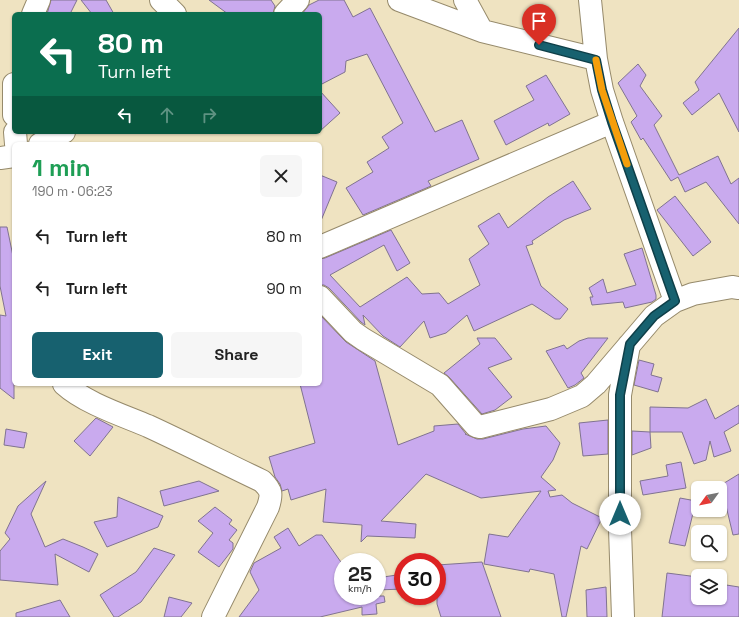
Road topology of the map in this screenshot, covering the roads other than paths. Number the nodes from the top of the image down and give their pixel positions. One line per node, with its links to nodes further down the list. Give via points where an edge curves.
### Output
1 (39, 0): 7 (street)
2 (161, 0): 8 (street)
3 (298, 0): 9 (street)
4 (398, 0): 10 (street)
5 (465, 0): 10 (street)
6 (590, 0): 11 (street)
7 (34, 12)
8 (173, 12)
9 (287, 12)
10 (482, 31): 11 (street)
11 (596, 60): 12 (street)
12 (612, 122): 17 (street); 20 (street)
13 (60, 134): 14 (street)
14 (44, 142)
15 (12, 156): 16 (street)
16 (0, 158)
17 (322, 247)
18 (739, 288): 20 (street, via 699,293)
19 (322, 300): 21 (street, via 358,336 440,385 476,426 480,427 550,409 582,396 596,384)
20 (675, 301): 21 (street, via 654,316)
21 (630, 344): 24 (street, via 620,395)
22 (66, 386): 23 (street, via 95,403 262,481 270,489 268,507)
23 (213, 617)
24 (623, 617)

